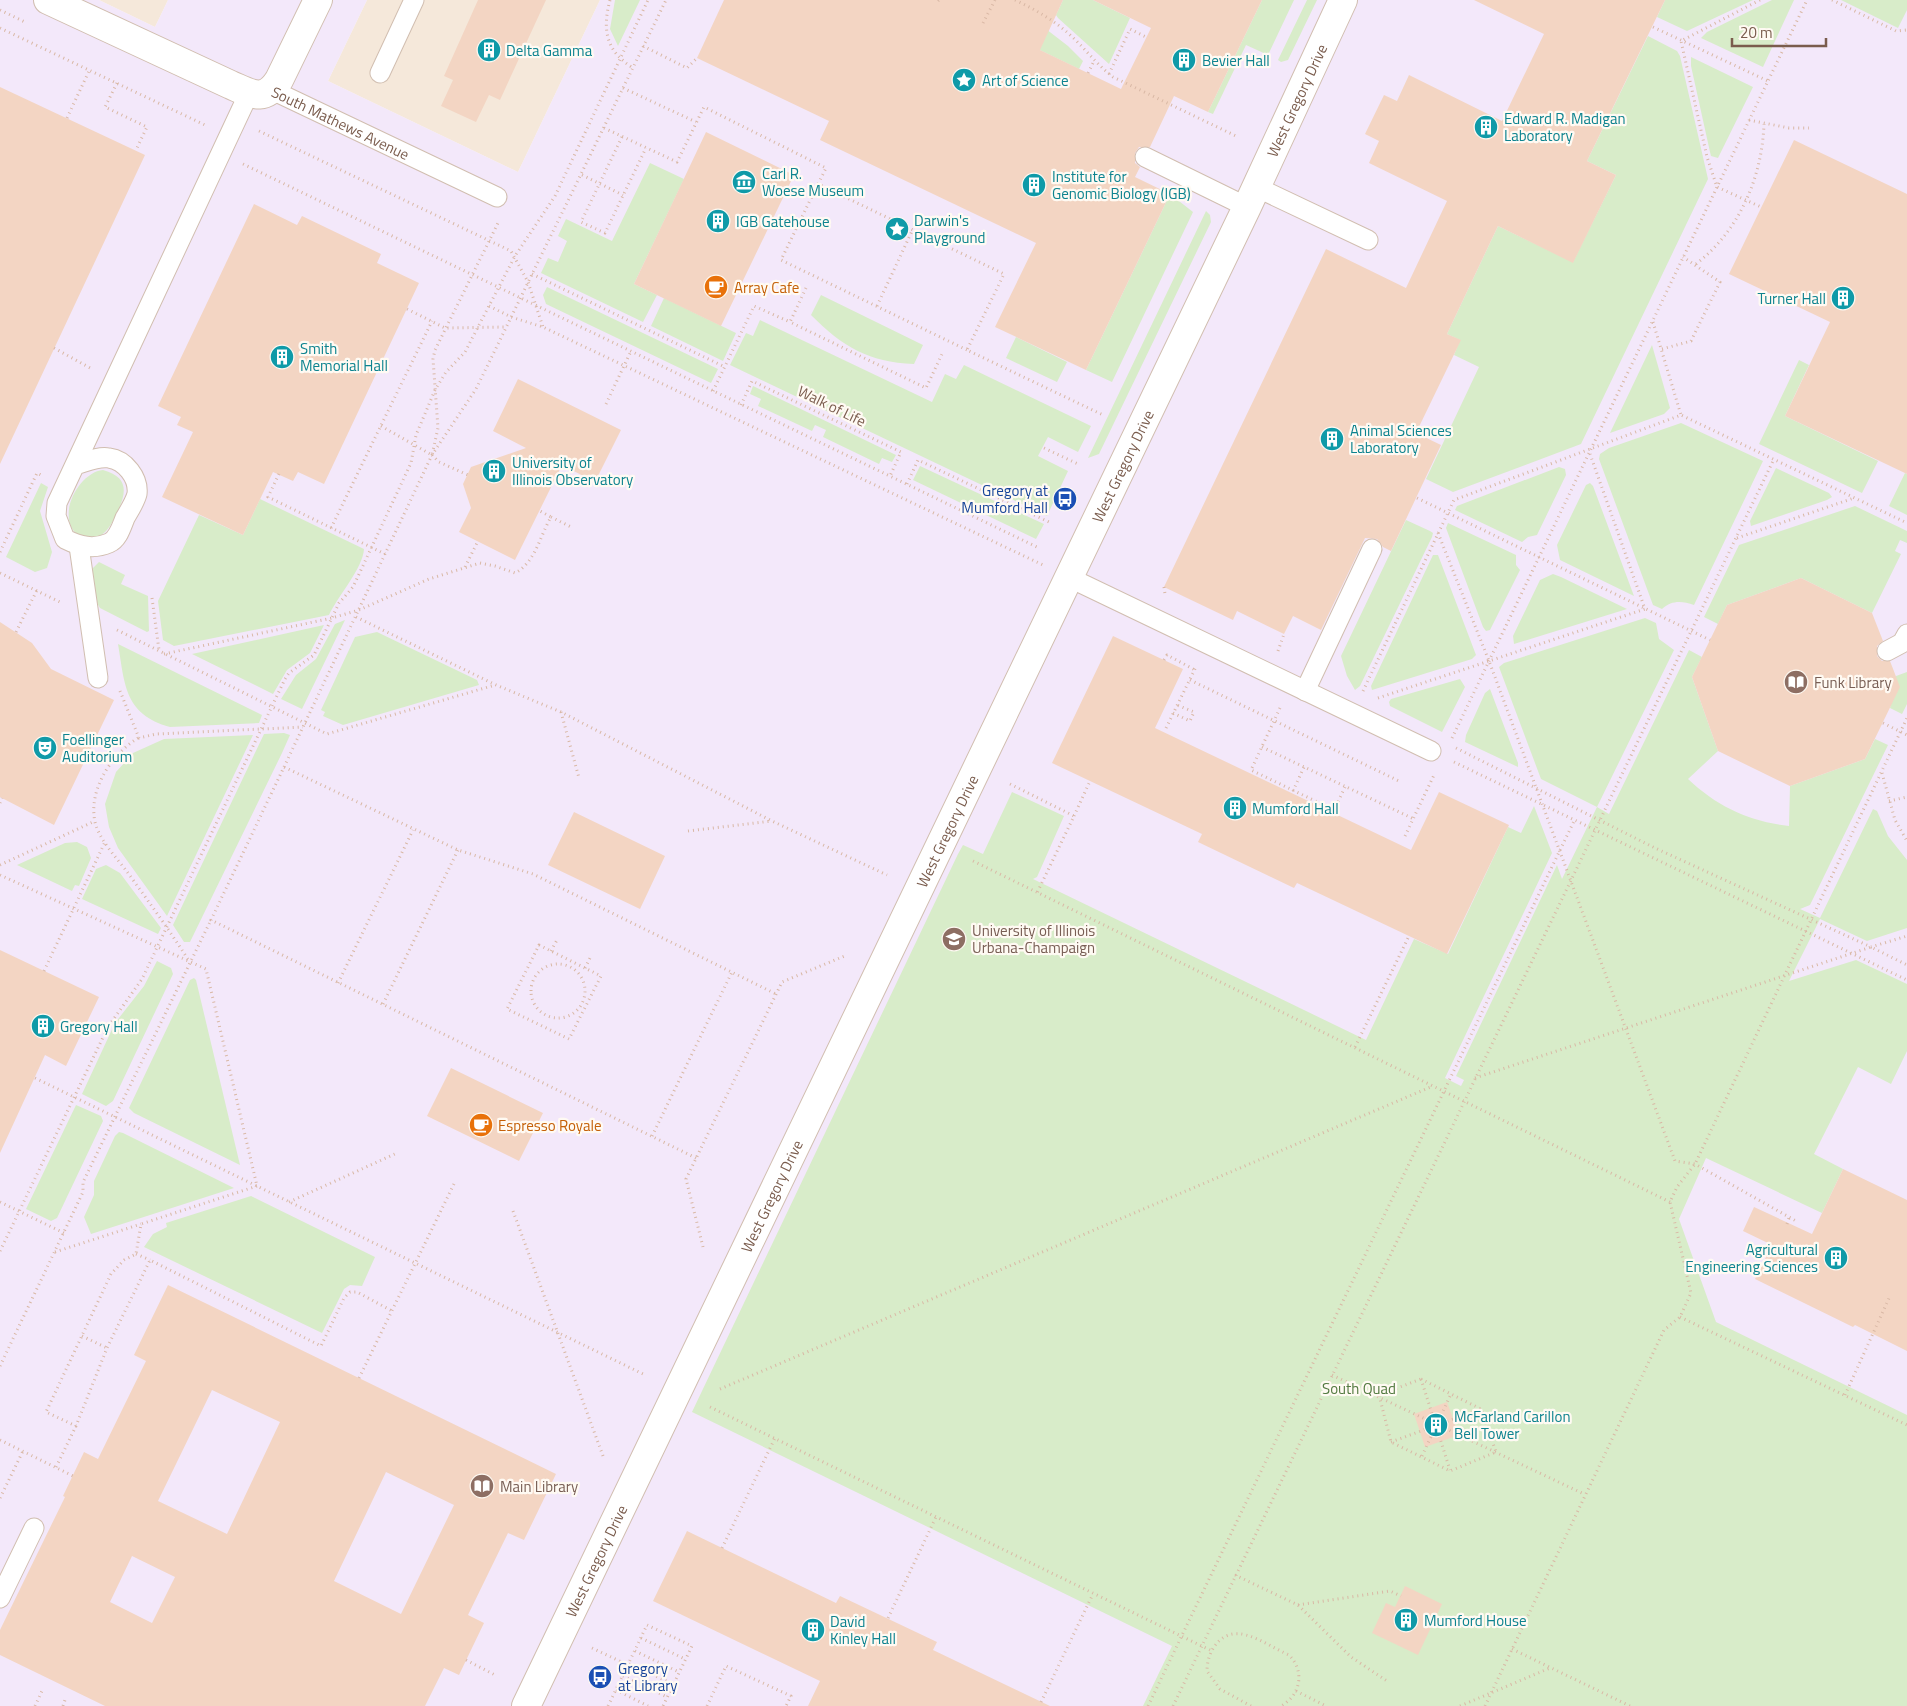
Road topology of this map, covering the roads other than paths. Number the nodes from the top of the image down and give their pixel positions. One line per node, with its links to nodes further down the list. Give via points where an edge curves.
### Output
1 (48, 0): 6 (street, South Mathews Avenue)
2 (318, 0): 6 (street)
3 (414, 0): 5 (lane)
4 (1343, 0): 8 (street, West Gregory Drive)
5 (380, 73)
6 (261, 92): 9 (lane, South Mathews Avenue); 11 (lane, via 236,121)
7 (1145, 157): 8 (lane)
8 (1251, 197): 10 (lane); 14 (street, West Gregory Drive)
9 (500, 206)
10 (1368, 240)
11 (75, 465): 12 (lane, via 57,503 56,516 65,539); 12 (lane, via 110,458 124,465 135,478 137,494 117,537 94,548)
12 (80, 546): 17 (lane)
13 (1372, 549): 18 (lane)
14 (1056, 571): 18 (lane); 22 (street, West Gregory Drive)
15 (1907, 634): 16 (lane, via 1902,643)
16 (1887, 652)
17 (98, 678)
18 (1298, 688): 19 (lane)
19 (1437, 754)
20 (34, 1528): 21 (lane)
21 (0, 1598)
22 (526, 1706)

